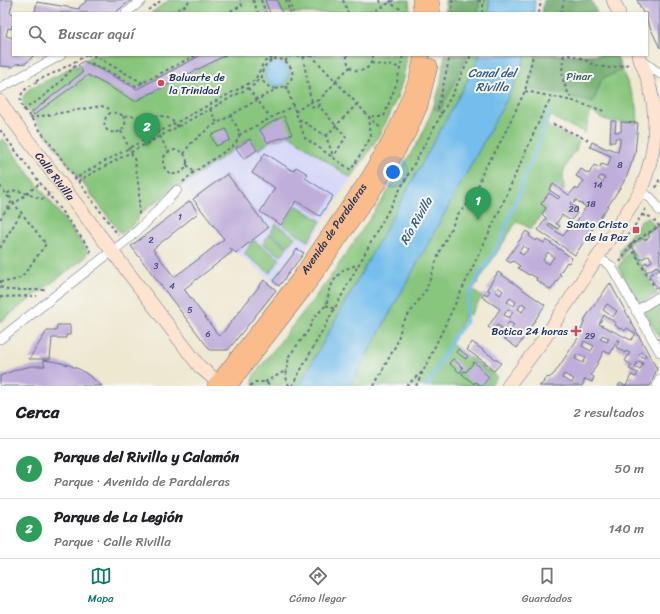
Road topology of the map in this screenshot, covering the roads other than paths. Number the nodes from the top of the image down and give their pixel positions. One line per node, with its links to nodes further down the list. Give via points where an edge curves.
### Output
1 (142, 0): 5 (street)
2 (420, 0): 6 (main road)
3 (431, 0): 7 (main road)
4 (612, 0): 8 (street)
5 (127, 12)
6 (421, 12)
7 (433, 12)
8 (618, 12)
9 (59, 56): 14 (street)
10 (422, 56): 29 (main road, Avenida de Pardaleras, via 417,79 396,129 369,177)
11 (432, 56): 29 (main road, Avenida de Pardaleras, via 420,106 408,133 379,182 306,287)
12 (639, 57): 13 (street); 16 (street)
13 (660, 74)
14 (0, 88)
15 (0, 101): 22 (street, Calle Rivilla, via 10,118)
16 (658, 108): 18 (street)
17 (660, 148): 18 (street)
18 (650, 166): 20 (street)
19 (177, 190): 22 (street, via 140,228)
20 (640, 192): 21 (street, via 651,198); 23 (street)
21 (660, 211)
22 (112, 251): 26 (street); 29 (street, Calle Rivilla, via 200,367)
23 (597, 257): 25 (street, via 611,266); 30 (street, via 544,339)
24 (660, 297): 25 (street)
25 (636, 310): 27 (street)
26 (0, 339)
27 (660, 352)
28 (660, 379): 31 (street)
29 (221, 385)
30 (508, 386)
31 (657, 386)

